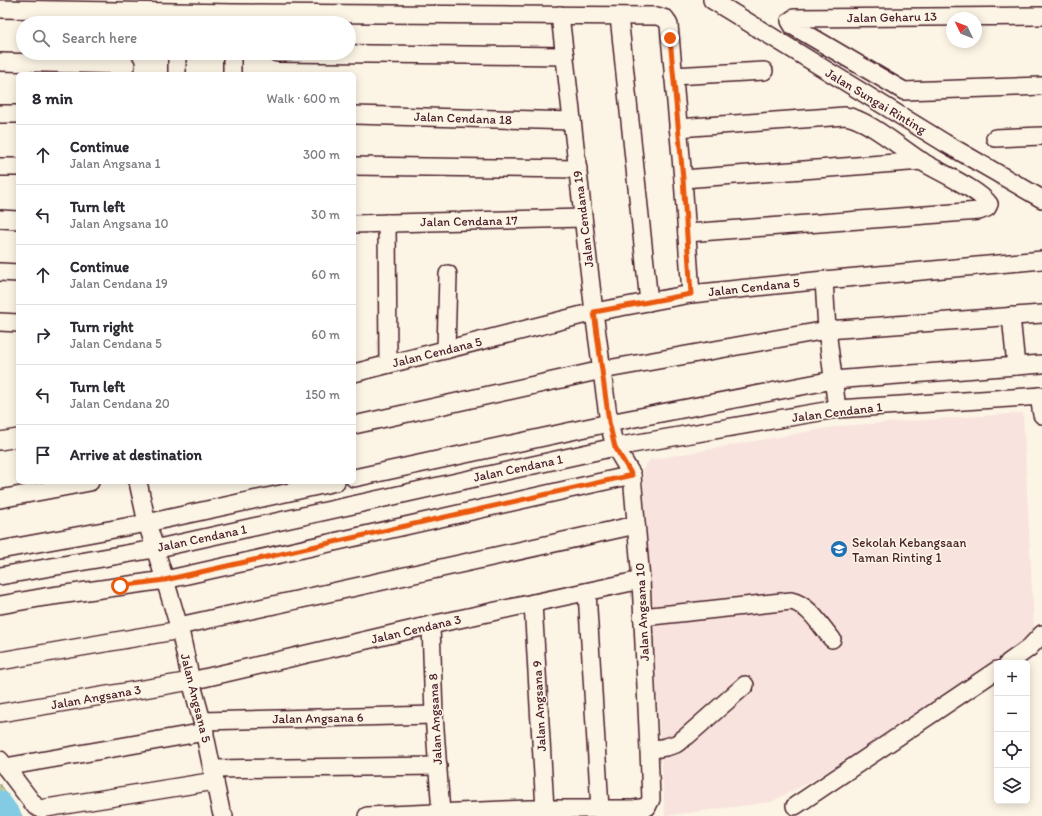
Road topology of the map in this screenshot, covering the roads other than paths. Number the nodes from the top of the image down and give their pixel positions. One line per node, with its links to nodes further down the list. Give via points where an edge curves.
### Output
1 (712, 0): 32 (street, Jalan Sungai Rinting)
2 (0, 9): 4 (street)
3 (560, 15): 5 (street); 7 (street); 9 (street, Jalan Cendana 19)
4 (110, 16)
5 (619, 16): 17 (street, via 657,16 666,19 669,25); 45 (street)
6 (1042, 16): 18 (street, Jalan Geharu 13, via 794,18 790,21 793,26 904,92)
7 (356, 17)
8 (356, 54): 9 (street)
9 (565, 56): 22 (street, Jalan Cendana 19)
10 (177, 60): 15 (street)
11 (232, 60): 16 (street)
12 (0, 62): 13 (street)
13 (126, 64)
14 (764, 71): 17 (street)
15 (177, 72)
16 (232, 72)
17 (674, 76): 23 (street)
18 (1042, 86)
19 (0, 114): 20 (street)
20 (16, 114)
21 (356, 115): 22 (street, Jalan Cendana 18)
22 (572, 121): 30 (street, Jalan Cendana 19)
23 (678, 128): 26 (street, via 852,116); 31 (street)
24 (1042, 136): 25 (street)
25 (995, 138)
26 (922, 161): 31 (street); 38 (street, via 974,191 986,200 989,204 987,208 979,211)
27 (356, 166): 30 (street)
28 (0, 167): 29 (street)
29 (16, 167)
30 (578, 169): 33 (street, Jalan Cendana 19)
31 (683, 179): 38 (street)
32 (1042, 199)
33 (583, 218): 36 (street, Jalan Cendana 17); 46 (street, Jalan Cendana 19)
34 (0, 219): 35 (street)
35 (16, 220)
36 (387, 223): 37 (street, Jalan Cendana 17); 53 (street)
37 (356, 224)
38 (687, 233): 44 (street)
39 (1042, 260): 43 (street, Jalan Cendana 5)
40 (0, 272): 41 (street)
41 (16, 273)
42 (448, 274): 52 (street)
43 (824, 280): 44 (street, Jalan Cendana 5); 51 (street)
44 (691, 294): 45 (street, Jalan Cendana 5)
45 (649, 302): 46 (street, Jalan Cendana 5)
46 (594, 312): 52 (street, Jalan Cendana 5); 56 (street, Jalan Cendana 19)
47 (1042, 314): 48 (street)
48 (1011, 316): 51 (street); 55 (street)
49 (0, 322): 50 (street)
50 (16, 323)
51 (827, 330): 56 (street); 58 (street)
52 (446, 350): 53 (street, Jalan Cendana 5)
53 (388, 364): 57 (street, Jalan Cendana 5)
54 (1042, 364): 55 (street, Jalan Cendana 1)
55 (1016, 366): 58 (street, Jalan Cendana 1)
56 (602, 370): 62 (street, Jalan Cendana 19); 63 (street)
57 (356, 372)
58 (833, 380): 60 (street); 62 (street, Jalan Cendana 1)
59 (1041, 396): 60 (street, Jalan Cendana 1); 61 (street)
60 (837, 409): 66 (street, Jalan Cendana 1)
61 (1042, 415)
62 (609, 422): 66 (street, Jalan Angsana 10); 68 (street, Jalan Cendana 1)
63 (356, 425)
64 (16, 438): 65 (street)
65 (0, 441)
66 (615, 447): 67 (street, Jalan Angsana 10); 75 (street, Jalan Cendana 1)
67 (632, 475): 74 (street, Jalan Angsana 10); 78 (street)
68 (356, 478)
69 (79, 484): 72 (street)
70 (138, 484): 73 (street, Jalan Angsana 5)
71 (327, 484): 73 (street, Jalan Cendana 1)
72 (0, 499)
73 (147, 523): 75 (street, Jalan Angsana 5); 76 (street, Jalan Cendana 1)
74 (636, 526): 79 (street, Jalan Angsana 10); 85 (street)
75 (154, 549): 77 (street, Jalan Cendana 1); 78 (street, Jalan Angsana 5)
76 (0, 550)
77 (0, 576)
78 (165, 580): 82 (street); 85 (street, Jalan Angsana 5)
79 (641, 580): 80 (street, Jalan Cendana 3); 83 (street, Jalan Angsana 10)
80 (587, 592): 81 (street, Jalan Cendana 3); 102 (street)
81 (533, 603): 84 (street, Jalan Cendana 3); 101 (street, Jalan Angsana 9)
82 (0, 605)
83 (642, 617): 87 (street, via 791,601 807,608); 96 (street, Jalan Angsana 10)
84 (431, 625): 91 (street, Jalan Cendana 3); 94 (street, Jalan Angsana 8)
85 (179, 628): 89 (street); 91 (street, Jalan Angsana 5)
86 (1042, 634): 88 (street, via 1029,648)
87 (832, 639)
88 (1012, 660)
89 (0, 661)
90 (994, 672): 100 (street)
91 (191, 681): 93 (street, Jalan Angsana 3); 95 (street, Jalan Angsana 5)
92 (745, 685): 96 (street, via 676,744)
93 (0, 713)
94 (434, 715): 95 (street, Jalan Angsana 6); 98 (street, Jalan Angsana 8)
95 (204, 726): 97 (street, Jalan Angsana 6); 99 (street, Jalan Angsana 5)
96 (649, 750): 103 (street, Jalan Angsana 10)
97 (2, 764): 99 (street, via 40,809)
98 (438, 766): 99 (street); 104 (street, Jalan Angsana 8)
99 (214, 775): 105 (street, Jalan Angsana 5)
100 (795, 806)
101 (545, 809): 102 (street); 104 (street)
102 (600, 809): 103 (street)
103 (650, 811)
104 (441, 813): 106 (street)
105 (224, 816)
106 (367, 816)

